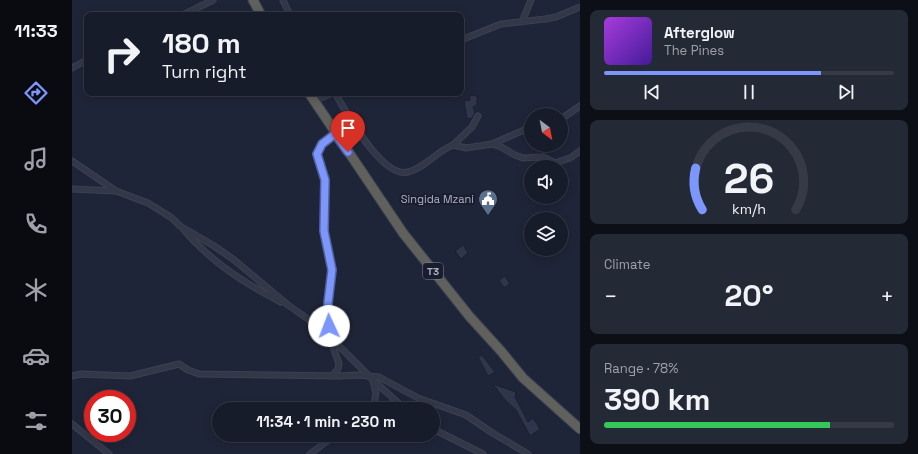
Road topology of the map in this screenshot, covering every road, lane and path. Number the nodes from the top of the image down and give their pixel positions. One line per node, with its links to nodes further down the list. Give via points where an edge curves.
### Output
1 (213, 0): 6 (street)
2 (253, 0): 7 (highway)
3 (282, 0): 8 (street)
4 (531, 0): 9 (street)
5 (580, 7): 9 (street, via 556,17)
6 (189, 12)
7 (259, 12)
8 (288, 12)
9 (522, 22): 10 (street, via 501,24)
10 (464, 39)
11 (84, 62): 12 (street)
12 (72, 68)
13 (337, 96): 21 (street, via 364,139 388,167 394,170 402,173 411,171)
14 (311, 97): 19 (highway, T3)
15 (580, 106): 16 (street)
16 (568, 114)
17 (478, 116): 21 (street, via 472,127)
18 (524, 130): 20 (street)
19 (335, 134): 28 (street, via 322,144 317,154 325,180 324,231 332,270 328,303); 35 (highway, T3, via 403,233 470,317 523,378)
20 (492, 144): 21 (street, via 466,148); 22 (street, via 515,156 543,157 555,163)
21 (453, 145)
22 (580, 151)
23 (72, 161): 25 (street)
24 (72, 189): 25 (street)
25 (116, 191): 26 (street, via 148,203)
26 (180, 226): 27 (street, via 233,259); 27 (street, via 206,252 243,282)
27 (288, 305): 28 (street)
28 (329, 335): 30 (street, via 339,364); 31 (street)
29 (72, 376): 30 (street, via 130,376 179,364 199,374)
30 (332, 376): 31 (street)
31 (372, 378): 32 (street); 33 (street); 42 (street, via 379,377 418,398 466,415)
32 (375, 402)
33 (397, 402)
34 (72, 424): 39 (street)
35 (580, 429)
36 (440, 434): 38 (street)
37 (326, 442): 40 (street)
38 (472, 452): 41 (street)
39 (109, 454)
40 (310, 454)
41 (483, 454)
42 (528, 454)

